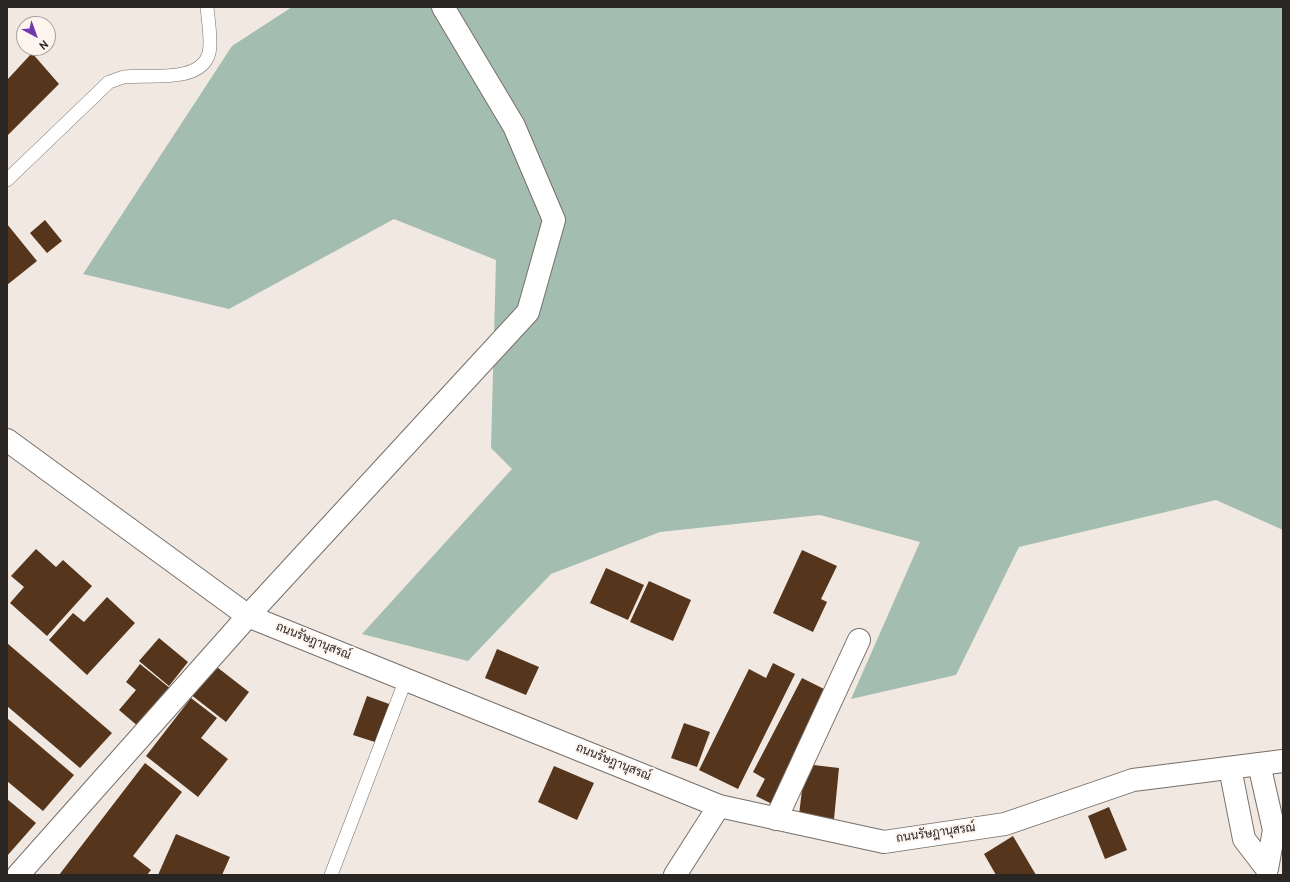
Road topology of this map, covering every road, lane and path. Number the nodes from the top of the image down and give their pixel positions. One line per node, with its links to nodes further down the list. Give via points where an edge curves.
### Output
1 (207, 7): 3 (lane, via 209,52 203,65 178,75 123,77 109,82)
2 (443, 7): 5 (street, via 514,126 554,220 528,312)
3 (7, 180)
4 (7, 440): 5 (street, ถนนรัษฎานุสรณ์)
5 (248, 616): 7 (street, ถนนรัษฎานุสรณ์); 14 (street)
6 (859, 640): 12 (street)
7 (406, 679): 11 (street, ถนนรัษฎานุสรณ์); 15 (lane)
8 (1283, 761): 9 (street, ถนนรัษฎานุสรณ์)
9 (1259, 764): 10 (street, ถนนรัษฎานุสรณ์); 13 (street, via 1274,830)
10 (1230, 768): 12 (street, ถนนรัษฎานุสรณ์, via 1133,780 1005,824 884,842); 13 (street, via 1244,839)
11 (719, 806): 12 (street, ถนนรัษฎานุสรณ์); 16 (street)
12 (776, 819)
13 (1263, 873)
14 (18, 875)
15 (331, 875)
16 (675, 875)

